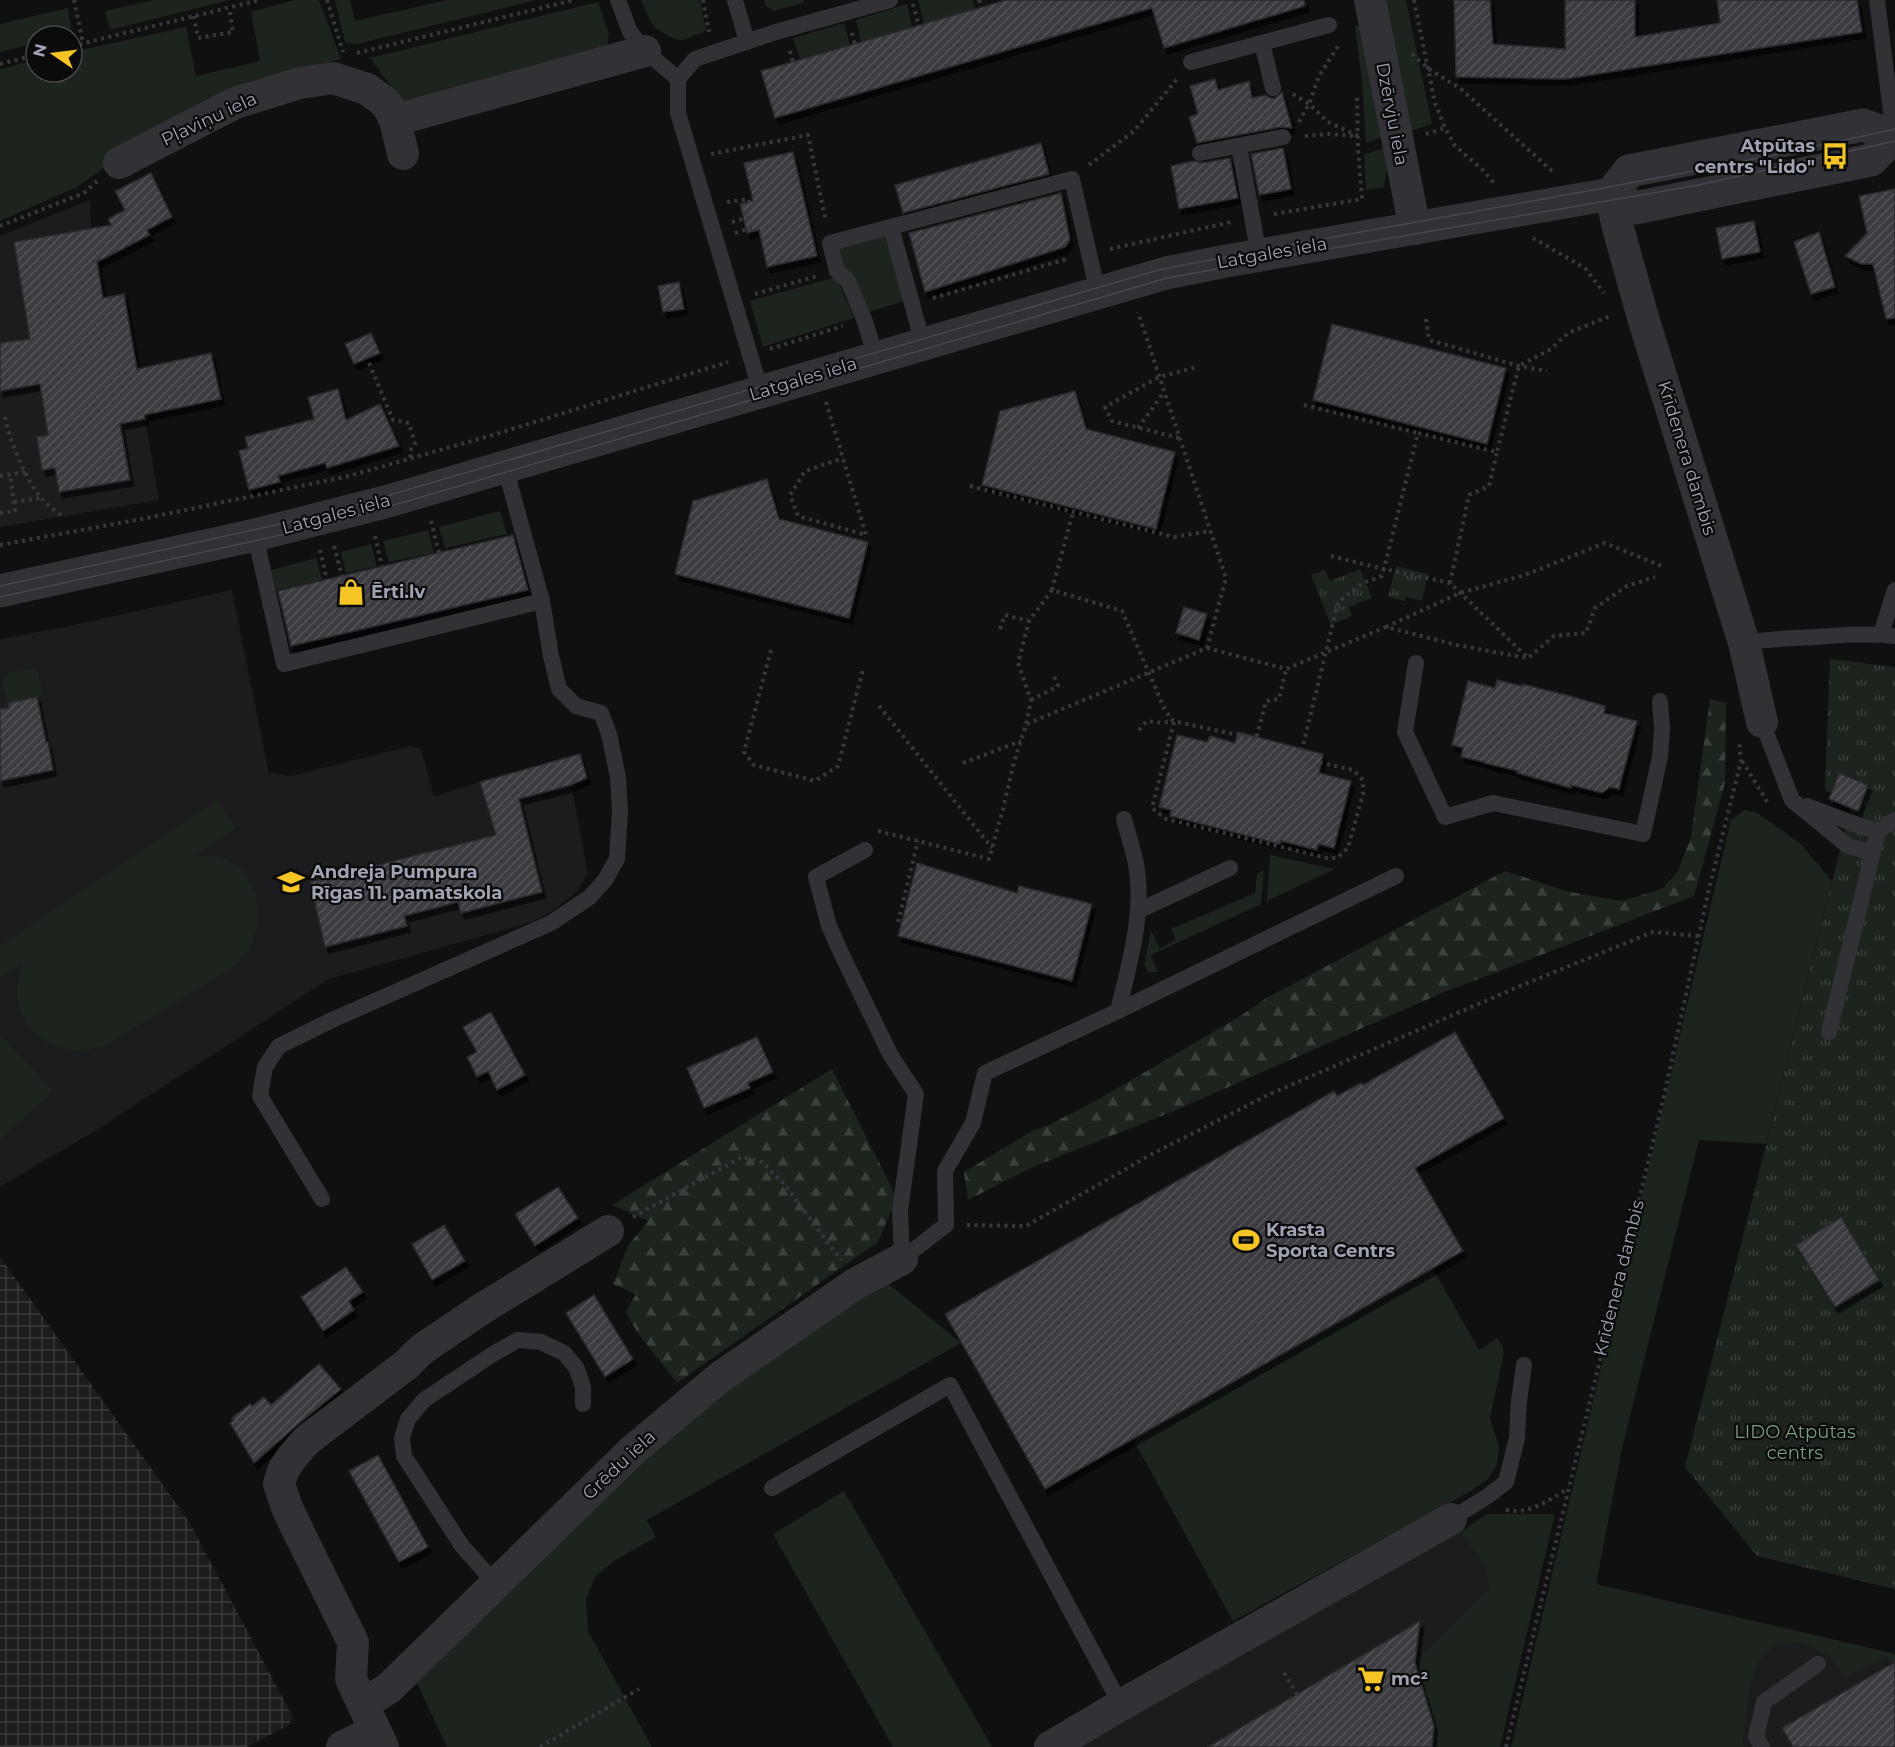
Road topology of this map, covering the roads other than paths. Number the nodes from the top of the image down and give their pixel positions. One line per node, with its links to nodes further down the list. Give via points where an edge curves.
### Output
1 (618, 0): 9 (lane, via 630,32)
2 (735, 0): 7 (lane)
3 (890, 0): 7 (lane)
4 (1370, 0): 22 (street, Dzērvju iela)
5 (1877, 0): 14 (lane)
6 (1329, 25): 8 (lane)
7 (747, 42): 11 (lane, via 695,59)
8 (1262, 43): 10 (lane); 12 (lane)
9 (645, 51): 11 (lane); 13 (street)
10 (1191, 62)
11 (678, 79): 27 (lane, via 678,113)
12 (1272, 83)
13 (395, 120): 18 (street, Pļaviņu iela); 19 (street, Pļaviņu iela, via 386,103 367,89 333,78 322,79 235,103)
14 (1894, 136): 20 (street, via 1863,125 1629,171)
15 (1283, 137): 16 (lane)
16 (1239, 146): 17 (lane); 23 (lane)
17 (1200, 153)
18 (403, 154)
19 (119, 163)
20 (1611, 194): 22 (street, Latgales iela); 34 (street, Krīdenera dambis, via 1644,321)
21 (891, 227): 24 (lane, via 1072,178); 25 (lane); 26 (lane, via 830,243 837,271 848,281)
22 (1415, 229): 23 (street, Latgales iela)
23 (1259, 255): 24 (street, Latgales iela, via 1166,273)
24 (1098, 293): 25 (street, Latgales iela)
25 (923, 344): 26 (street, Latgales iela)
26 (876, 357): 27 (street, Latgales iela)
27 (761, 392): 28 (street, Latgales iela)
28 (505, 466): 29 (street, Latgales iela); 32 (lane)
29 (255, 535): 31 (street, Latgales iela); 32 (lane, via 284,664)
30 (1895, 590): 33 (lane)
31 (0, 591)
32 (542, 601): 49 (lane, via 559,689 576,706 601,713 609,734 619,788 617,859 590,897 551,923 279,1046 265,1066 260,1096)
33 (1888, 635): 34 (lane)
34 (1744, 643): 37 (street, Krīdenera dambis)
35 (1416, 663): 36 (lane, via 1405,732 1445,817 1492,803 1643,834 1660,757)
36 (1660, 701)
37 (1762, 722): 38 (lane)
38 (1792, 800): 41 (lane); 43 (lane, via 1848,846)
39 (1124, 819): 46 (lane, via 1136,866)
40 (1895, 820): 41 (lane)
41 (1878, 831): 43 (lane)
42 (865, 850): 51 (lane, via 816,877 829,926 842,955 890,1054 916,1094 900,1211)
43 (1873, 853): 48 (lane)
44 (1230, 868): 46 (lane)
45 (1396, 876): 47 (lane)
46 (1138, 911): 47 (lane)
47 (1119, 1011): 51 (lane, via 985,1073 973,1123 945,1171 946,1225)
48 (1829, 1032)
49 (322, 1199)
50 (608, 1231): 59 (street, via 420,1350 406,1365 307,1440 283,1471 279,1485 288,1510 353,1642 351,1678)
51 (902, 1259): 56 (street, Grēdu iela, via 855,1284 719,1378 632,1451)
52 (1524, 1365): 55 (lane, via 1517,1438 1506,1482)
53 (583, 1404): 56 (lane, via 576,1367 564,1353 541,1342 518,1340 424,1400 408,1419 402,1438 404,1456 462,1546)
54 (772, 1488): 58 (lane, via 950,1385)
55 (1462, 1512): 58 (street)
56 (495, 1583): 59 (street, Grēdu iela, via 389,1688)
57 (1818, 1664): 62 (lane, via 1764,1702 1756,1737)
58 (1121, 1705): 61 (street)
59 (374, 1727): 60 (street, Grēdu iela)
60 (342, 1747)
61 (1050, 1747)
62 (1762, 1747)

